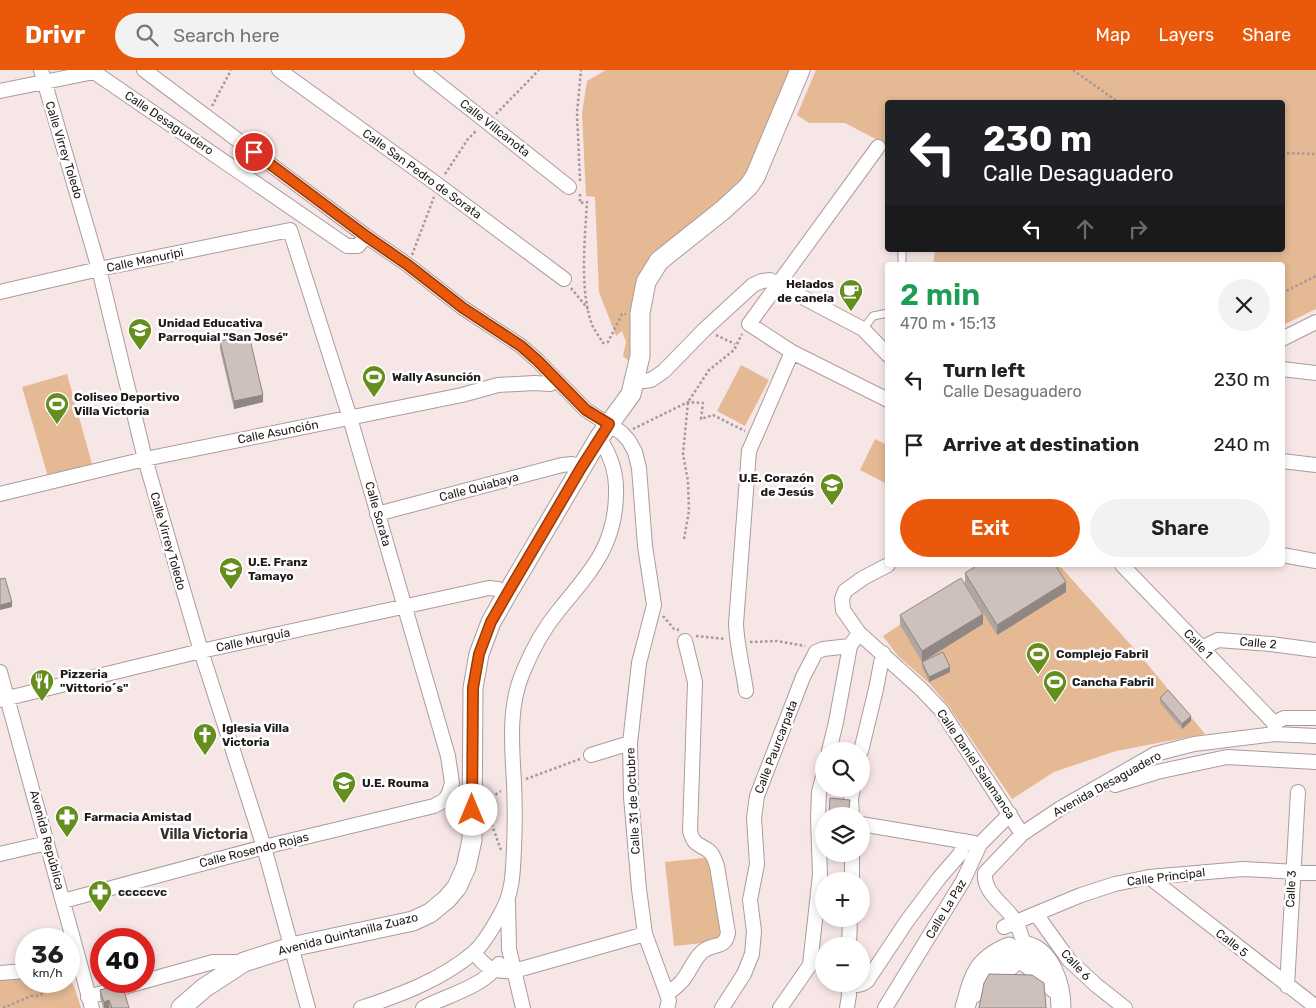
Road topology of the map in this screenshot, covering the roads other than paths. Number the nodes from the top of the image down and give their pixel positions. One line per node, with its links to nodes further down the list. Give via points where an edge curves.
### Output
1 (144, 70): 11 (street, Calle Desaguadero)
2 (279, 70): 13 (street, Calle San Pedro de Sorata)
3 (421, 70): 9 (street, Calle Villcanota)
4 (800, 70): 25 (street, Avenida Quintanilla Zuazo, via 748,187 659,261 646,282)
5 (94, 71): 6 (street); 11 (street, Calle Desaguadero, via 347,246 358,246)
6 (42, 76): 7 (street); 12 (street, Calle Virrey Toledo)
7 (0, 91)
8 (878, 147): 14 (street)
9 (569, 187)
10 (290, 230): 12 (street, Calle Manuripi); 27 (street, Calle Sorata)
11 (366, 236): 24 (street, Calle Desaguadero, via 463,308 521,346)
12 (100, 269): 15 (street, Calle Manuripi); 29 (street, Calle Virrey Toledo)
13 (564, 280)
14 (778, 284): 18 (street); 20 (street, via 749,324); 25 (street, via 770,280 753,285 664,371 651,380)
15 (0, 291)
16 (885, 314): 18 (lane, via 873,316)
17 (1316, 322): 19 (street)
18 (863, 330): 21 (street)
19 (1285, 338)
20 (792, 352): 26 (street); 49 (street, via 749,451 736,624)
21 (885, 352)
22 (1285, 368): 23 (street)
23 (1316, 373)
24 (556, 380): 27 (street, Calle Asunción, via 550,384 498,385); 28 (street, Calle Desaguadero)
25 (635, 380): 28 (street, Avenida Quintanilla Zuazo)
26 (885, 398)
27 (350, 418): 29 (street, Calle Asunción); 34 (street, Calle Sorata)
28 (610, 432): 32 (street, Avenida Quintanilla Zuazo); 56 (street, Calle 31 de Octubre, via 635,452 654,605 639,663); 74 (street, via 608,453 615,474 616,514 601,556 548,626 532,652 516,692 510,736 515,818 513,883)
29 (145, 459): 33 (street, Calle Asunción); 46 (street, Calle Virrey Toledo)
30 (1285, 461): 31 (street)
31 (1316, 465)
32 (581, 468): 34 (street, Calle Quiabaya, via 572,464 562,465); 39 (street, Avenida Quintanilla Zuazo)
33 (0, 494)
34 (378, 514): 40 (street, Calle Sorata)
35 (1285, 555): 36 (street)
36 (1316, 560)
37 (885, 567): 41 (street, Calle Daniel Salamanca, via 845,591 843,610)
38 (1124, 567): 44 (street, Calle 1)
39 (507, 594): 40 (street, Calle Murguía, via 489,588); 81 (street, Avenida Quintanilla Zuazo, via 491,622 479,654 473,688 472,840 466,867 457,886 430,913 413,921)
40 (405, 607): 46 (street, Calle Murguía); 62 (street, Calle Sorata, via 448,756 452,782)
41 (859, 633): 43 (street); 47 (street, Calle Daniel Salamanca)
42 (684, 641): 93 (street, via 695,682 690,831 692,840 714,857 728,932 723,944 700,953 682,982)
43 (850, 646): 54 (street); 103 (street, Calle Paurcarpata, via 816,652 803,676 757,796 754,818 757,864 750,900 754,930 752,954 744,974)
44 (1202, 648): 45 (street, Calle 2, via 1218,640); 52 (street, Calle 1)
45 (1316, 650)
46 (200, 651): 50 (street, Calle Murguía); 69 (street, Calle Virrey Toledo)
47 (883, 653): 55 (street); 63 (street, Calle Daniel Salamanca, via 941,710)
48 (0, 672): 50 (street, Avenida República)
49 (746, 691)
50 (4, 699): 67 (street, Avenida República)
51 (1316, 718): 52 (street, via 1284,718)
52 (1274, 729): 53 (street, Avenida Desaguadero); 59 (street, Avenida Desaguadero, via 1155,754)
53 (1316, 736)
54 (831, 742)
55 (863, 742)
56 (630, 743): 57 (street); 78 (street, Calle 31 de Octubre, via 631,797)
57 (590, 755)
58 (1316, 762): 59 (street, via 1227,757 1157,772)
59 (1090, 792): 65 (street, Avenida Desaguadero)
60 (1298, 792): 71 (street, Calle 3)
61 (819, 797): 104 (street, via 820,875 810,965)
62 (445, 800): 69 (street, Calle Rosendo Rojas, via 434,806)
63 (1010, 814): 65 (street, Calle Daniel Salamanca); 68 (street, Calle La Paz)
64 (870, 825): 66 (street)
65 (1022, 834): 80 (street, via 985,878)
66 (965, 841): 68 (street); 89 (street, via 960,854 907,921)
67 (47, 842): 70 (street); 75 (street, Avenida República)
68 (980, 844): 106 (street, Calle La Paz, via 963,881)
69 (264, 847): 75 (street, Calle Rosendo Rojas); 81 (street, Calle Virrey Toledo)
70 (0, 854)
71 (1292, 872): 72 (street, Calle Principal); 73 (street, Calle Principal, via 1243,869); 91 (street, Calle 3)
72 (1316, 873)
73 (1149, 877): 76 (street, Calle Principal, via 1081,895); 91 (street, Calle 5)
74 (509, 896): 79 (street); 82 (street)
75 (63, 901): 77 (street, Avenida República)
76 (1036, 914): 80 (street, Calle Principal); 107 (street, Calle 6, via 1068,960)
77 (68, 928)
78 (645, 934): 87 (street); 93 (street, Calle 31 de Octubre)
79 (485, 938): 82 (street, via 495,939); 83 (street)
80 (1016, 940): 94 (street, via 1046,977); 96 (street, via 978,968)
81 (291, 947): 84 (street, Avenida Quintanilla Zuazo); 98 (street, Calle Virrey Toledo)
82 (509, 949): 85 (street); 87 (street)
83 (474, 952): 85 (street, via 487,968); 99 (street, via 444,974)
84 (244, 962): 95 (street, via 213,962); 97 (street, Avenida Quintanilla Zuazo, via 218,977)
85 (495, 970): 87 (street); 100 (street, via 480,982)
86 (15, 972): 88 (street)
87 (514, 972): 101 (street)
88 (0, 973)
89 (870, 975)
90 (80, 980): 95 (street, Avenida República)
91 (1287, 986): 108 (street, Calle 5)
92 (850, 992): 105 (street)
93 (667, 994): 102 (street, Calle 31 de Octubre)
94 (1061, 1002)
95 (90, 1003)
96 (966, 1005)
97 (181, 1008)
98 (308, 1008)
99 (362, 1008)
100 (423, 1008)
101 (523, 1008)
102 (667, 1008)
103 (722, 1008)
104 (780, 1008)
105 (847, 1008)
106 (885, 1008)
107 (1125, 1008)
108 (1316, 1008)

